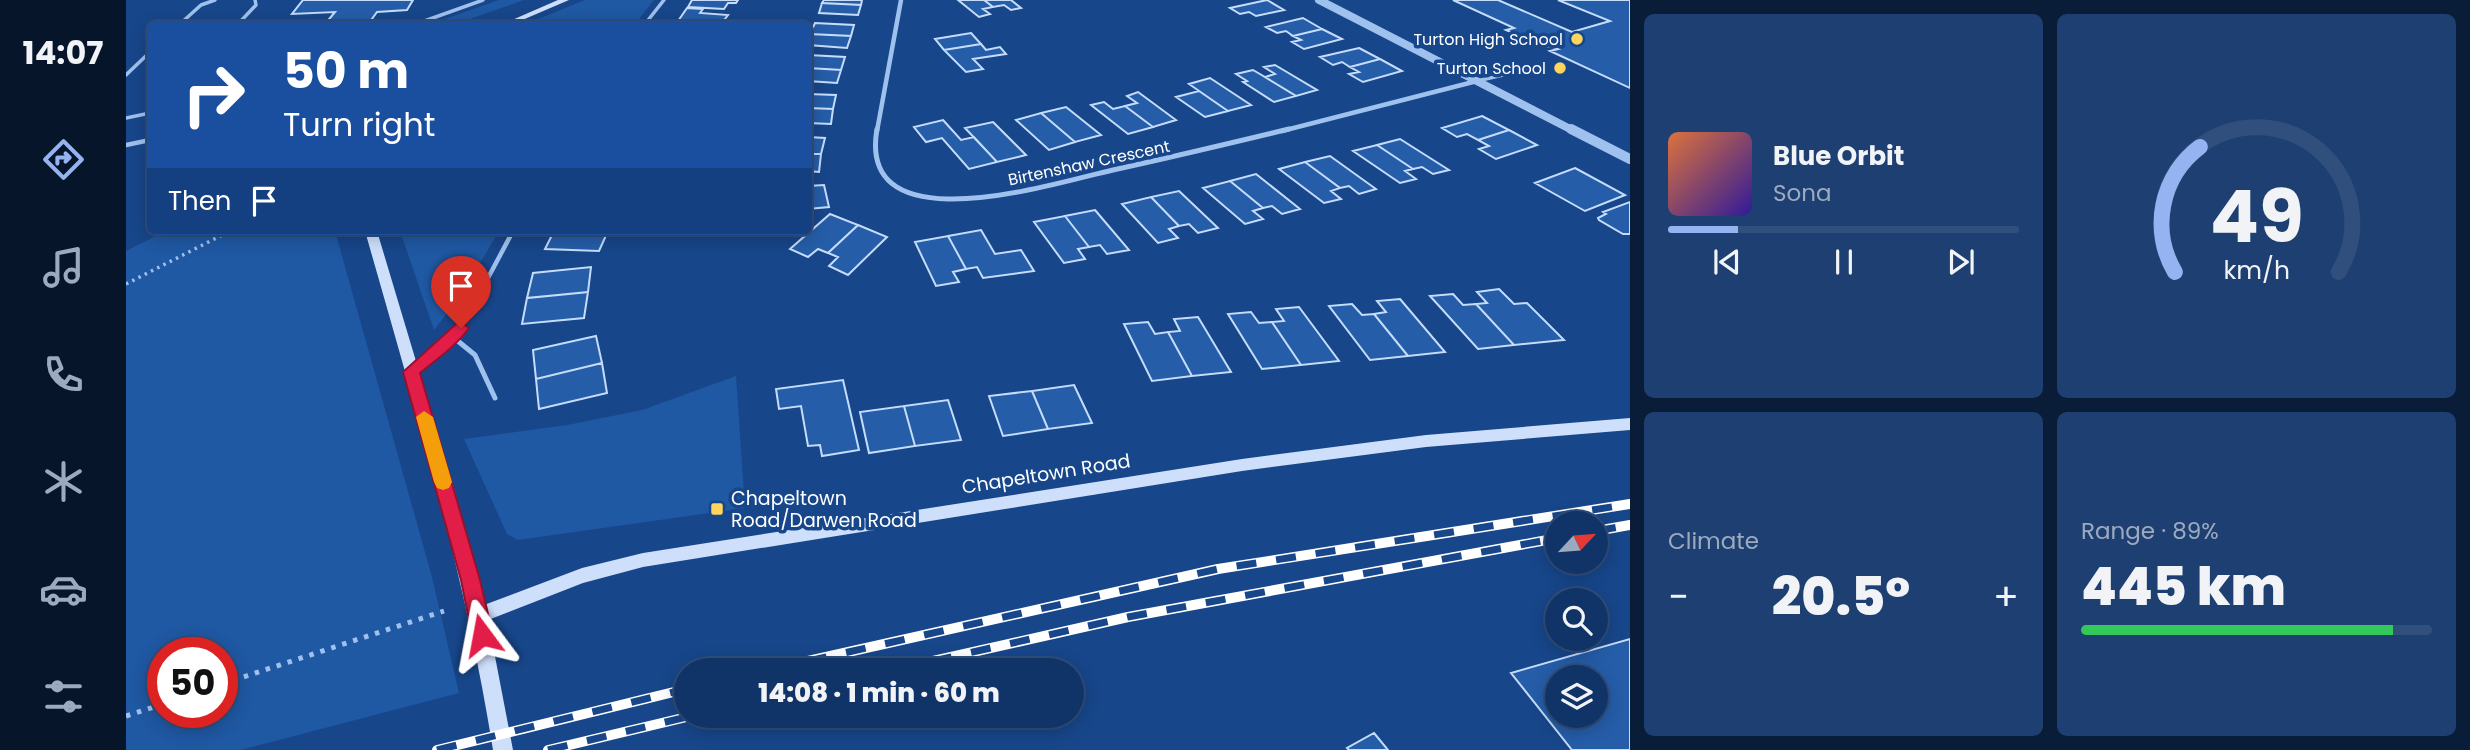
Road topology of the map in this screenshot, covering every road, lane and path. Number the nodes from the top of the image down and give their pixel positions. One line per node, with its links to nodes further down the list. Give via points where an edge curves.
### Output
1 (215, 0): 10 (lane, via 201,5)
2 (255, 0): 11 (lane, via 256,5)
3 (460, 0): 9 (lane)
4 (482, 0): 9 (lane)
5 (565, 0): 13 (main road)
6 (664, 0): 14 (lane)
7 (901, 0): 18 (street, Birtenshaw Crescent, via 874,148 877,165 887,180 931,198 981,199 1268,136)
8 (1319, 0): 18 (street)
9 (460, 7): 12 (lane)
10 (183, 21)
11 (241, 21)
12 (423, 21)
13 (514, 21)
14 (647, 21)
15 (147, 55): 17 (lane)
16 (1538, 67): 18 (lane)
17 (126, 75)
18 (1477, 81): 23 (street)
19 (147, 114): 20 (lane)
20 (126, 118)
21 (147, 141): 22 (lane)
22 (126, 145)
23 (1630, 159)
24 (222, 235): 27 (path)
25 (372, 235): 29 (main road)
26 (511, 235): 28 (lane)
27 (126, 284)
28 (453, 337): 29 (lane); 30 (lane, via 469,345 478,358)
29 (411, 372): 32 (main road)
30 (495, 398)
31 (1630, 424): 32 (main road, Chapeltown Road, via 1426,442 1242,465 657,557 582,576)
32 (478, 616): 33 (path, via 445,611); 36 (main road)
33 (238, 679)
34 (147, 709): 35 (path)
35 (126, 716)
36 (503, 750)

